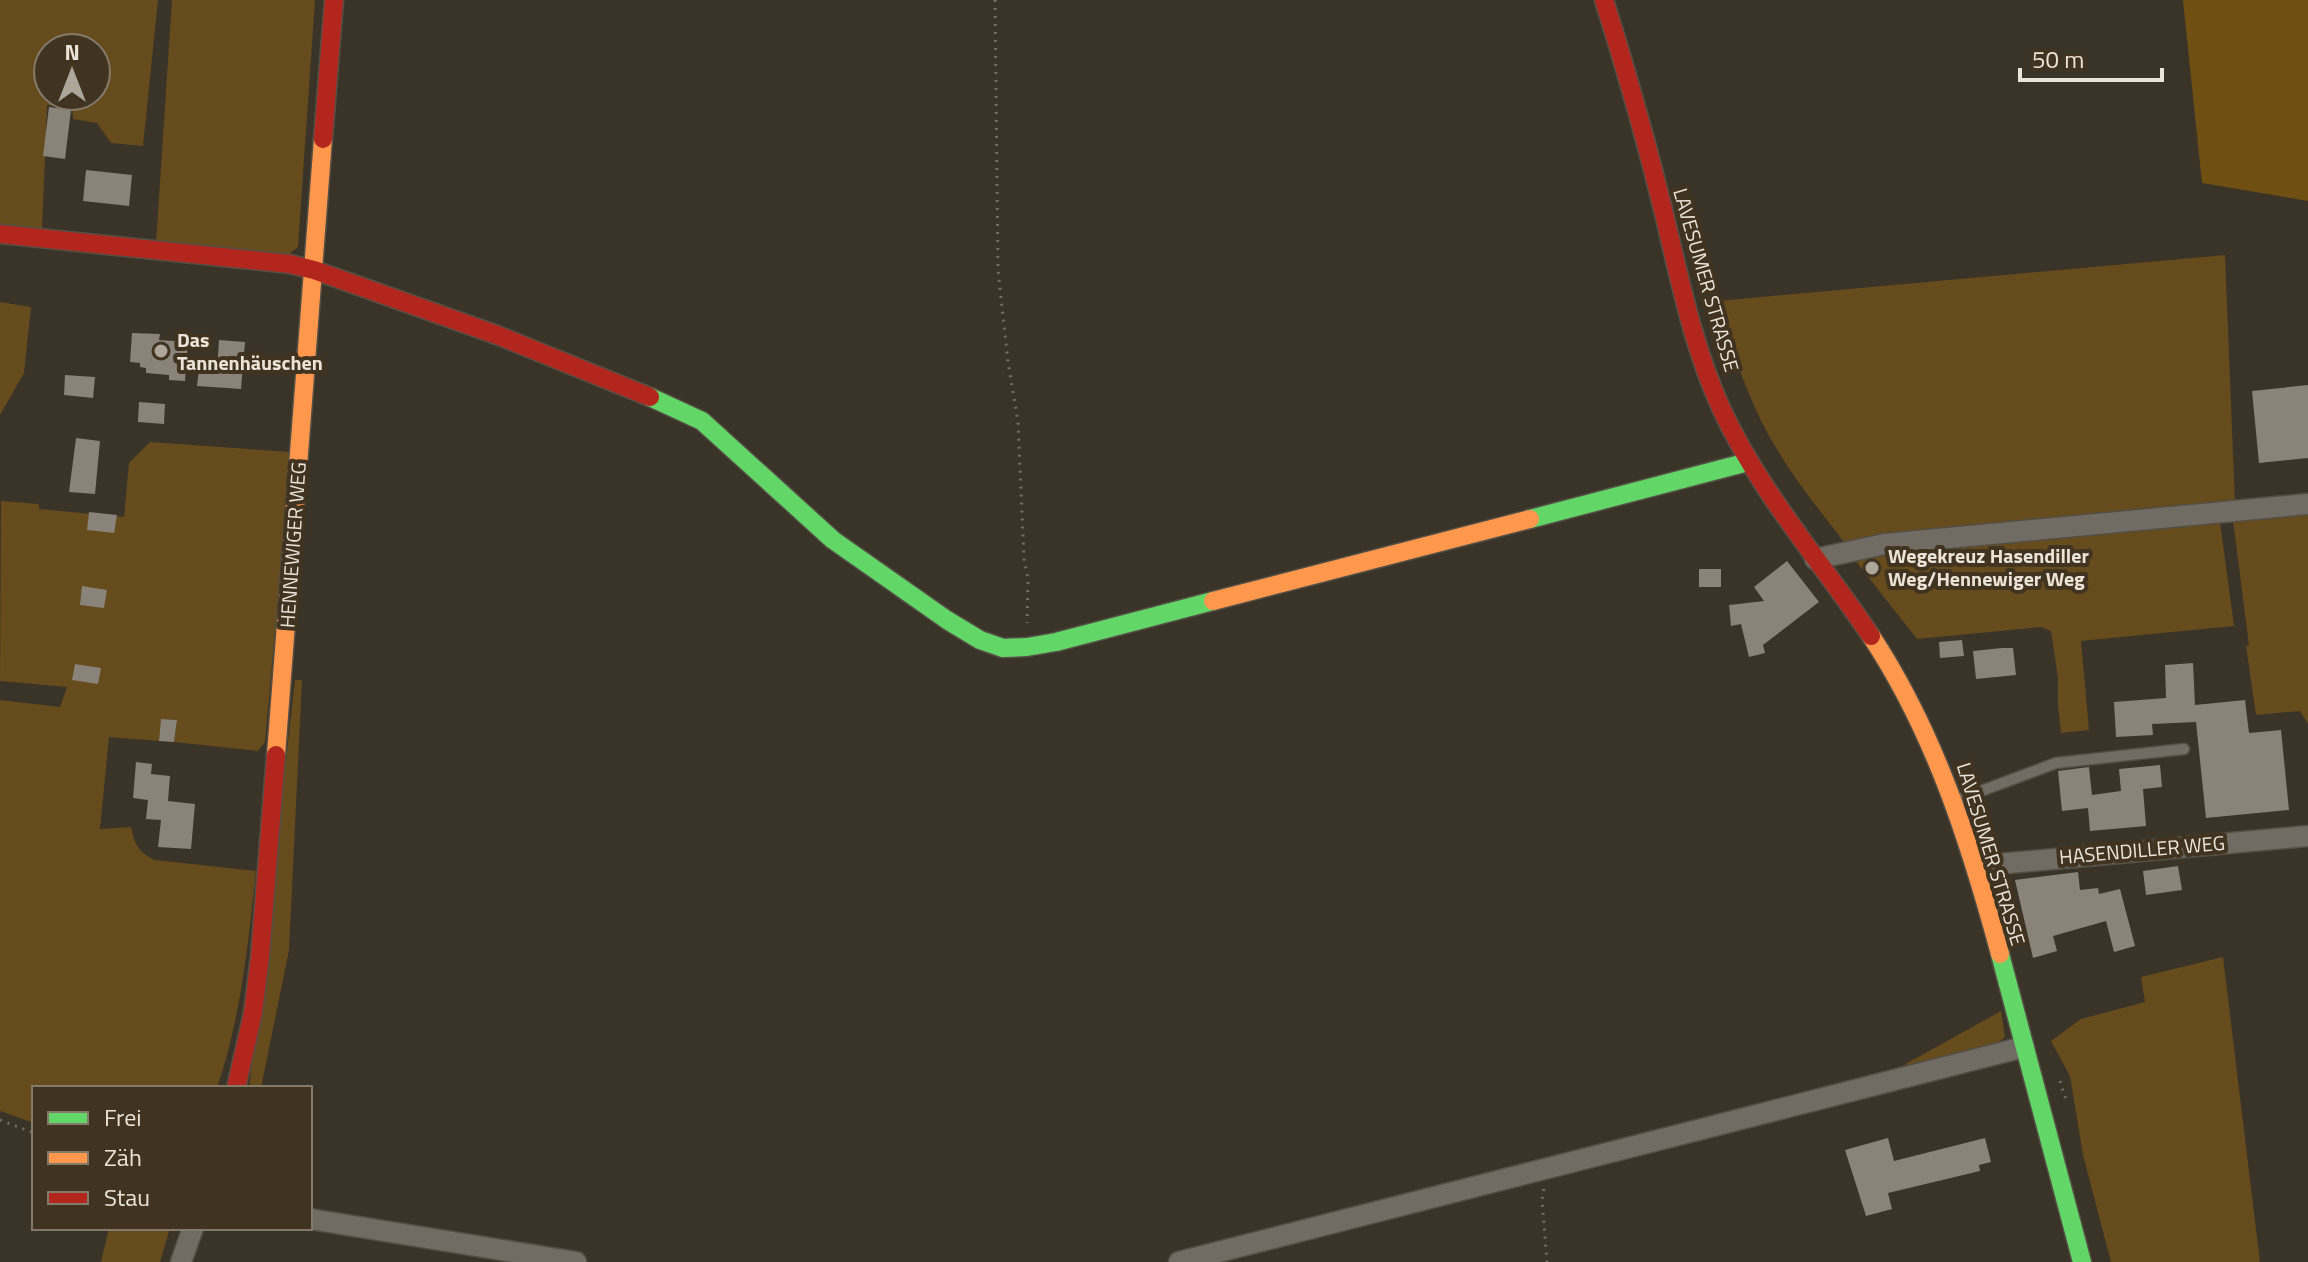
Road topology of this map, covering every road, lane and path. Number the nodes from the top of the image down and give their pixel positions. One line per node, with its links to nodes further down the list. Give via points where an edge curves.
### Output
1 (334, 0): 5 (street, HENNEWIGER WEG)
2 (995, 0): 9 (path, via 998,270 1018,422)
3 (1604, 0): 6 (street, LAVESUMER STRASSE, via 1690,321 1720,407)
4 (0, 234): 5 (street)
5 (314, 270): 9 (street, via 497,335 702,421 833,540 893,585 980,640 1003,648); 15 (street, HENNEWIGER WEG, via 260,957)
6 (1748, 462): 8 (street, LAVESUMER STRASSE); 9 (street)
7 (2308, 504): 8 (street, via 1885,544)
8 (1815, 559): 11 (street, LAVESUMER STRASSE, via 1903,690)
9 (1027, 647)
10 (2184, 749): 11 (lane, via 2056,763)
11 (1955, 801): 13 (street, LAVESUMER STRASSE)
12 (2308, 836): 13 (street, HASENDILLER WEG)
13 (1976, 866): 14 (street, LAVESUMER STRASSE)
14 (2024, 1047): 18 (street); 25 (street, LAVESUMER STRASSE)
15 (236, 1086)
16 (0, 1120): 17 (path)
17 (32, 1132)
18 (1552, 1167): 23 (street); 24 (path, via 1542,1200)
19 (312, 1219): 22 (street)
20 (192, 1230): 21 (street)
21 (181, 1262)
22 (576, 1262)
23 (1179, 1262)
24 (1547, 1262)
25 (2082, 1262)

